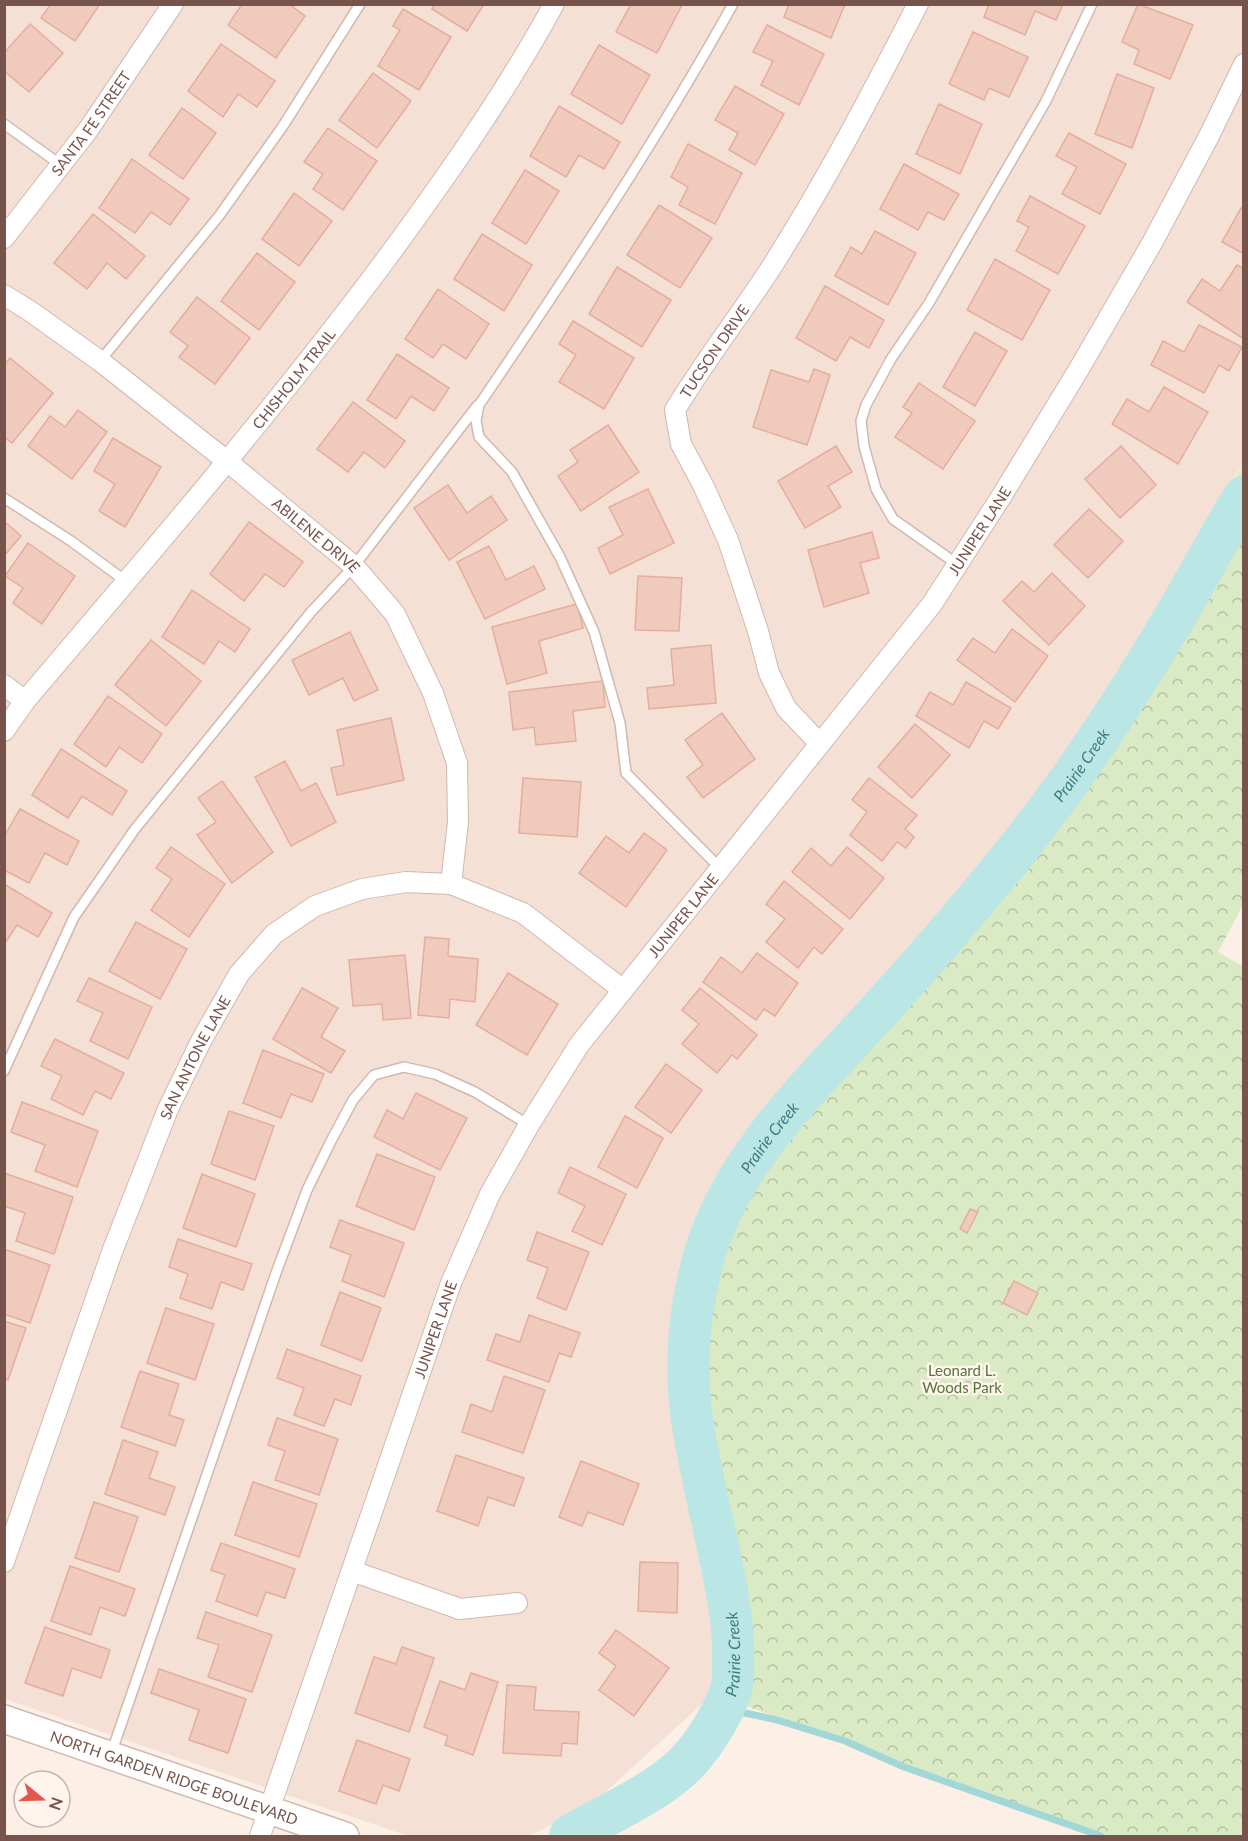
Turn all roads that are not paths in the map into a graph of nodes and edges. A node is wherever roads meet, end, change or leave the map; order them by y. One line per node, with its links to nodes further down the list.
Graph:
1 (173, 4): 9 (street, SANTA FE STREET)
2 (360, 4): 12 (lane)
3 (555, 4): 14 (street, CHISHOLM TRAIL)
4 (733, 4): 13 (lane)
5 (918, 4): 22 (street, TUCSON DRIVE)
6 (1092, 4): 16 (lane)
7 (1244, 64): 16 (street, JUNIPER LANE)
8 (4, 124): 9 (lane)
9 (61, 165): 10 (street, SANTA FE STREET)
10 (4, 238)
11 (4, 295): 12 (street, ABILENE DRIVE)
12 (100, 361): 14 (street, ABILENE DRIVE)
13 (478, 405): 17 (lane); 23 (lane)
14 (228, 462): 17 (street, ABILENE DRIVE); 18 (street, CHISHOLM TRAIL)
15 (4, 498): 18 (lane)
16 (957, 564): 22 (street, JUNIPER LANE)
17 (354, 566): 24 (street, ABILENE DRIVE); 26 (lane)
18 (127, 582): 20 (street, CHISHOLM TRAIL)
19 (4, 685): 20 (street)
20 (25, 701): 21 (street, CHISHOLM TRAIL)
21 (4, 731)
22 (820, 744): 23 (street, JUNIPER LANE)
23 (720, 868): 25 (street, JUNIPER LANE)
24 (451, 884): 25 (street, SAN ANTONE LANE); 28 (street, SAN ANTONE LANE)
25 (623, 990): 27 (street, JUNIPER LANE)
26 (4, 1071)
27 (529, 1125): 29 (street, JUNIPER LANE); 32 (lane)
28 (4, 1562)
29 (352, 1571): 30 (street); 33 (street, JUNIPER LANE)
30 (517, 1603)
31 (4, 1719): 32 (main road, NORTH GARDEN RIDGE BOULEVARD)
32 (110, 1755): 33 (main road, NORTH GARDEN RIDGE BOULEVARD)
33 (269, 1810): 34 (street, JUNIPER LANE); 35 (main road, NORTH GARDEN RIDGE BOULEVARD)
34 (260, 1836)
35 (345, 1836)

